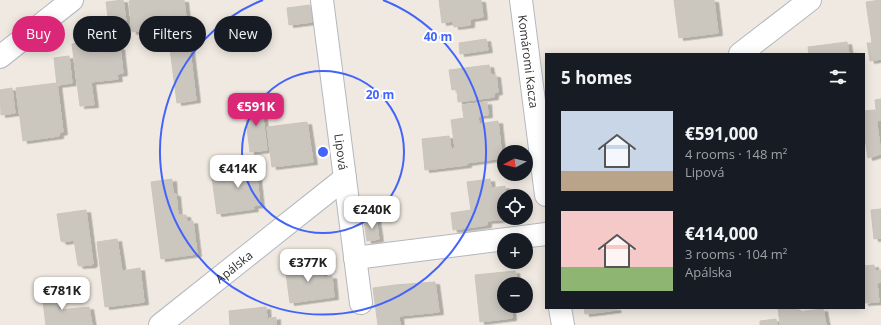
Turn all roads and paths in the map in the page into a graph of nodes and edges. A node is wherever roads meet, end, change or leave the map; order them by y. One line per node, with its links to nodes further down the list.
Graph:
1 (72, 0): 6 (street)
2 (322, 0): 7 (street, Lipová)
3 (521, 0): 8 (street, Komáromi Kacza)
4 (810, 0): 5 (street)
5 (741, 53)
6 (0, 57)
7 (345, 178): 10 (street, Lipová); 13 (street, Apálska)
8 (545, 187)
9 (545, 234): 10 (street)
10 (355, 258): 11 (street, Lipová)
11 (361, 303)
12 (560, 309): 14 (street)
13 (160, 325)
14 (563, 325)

